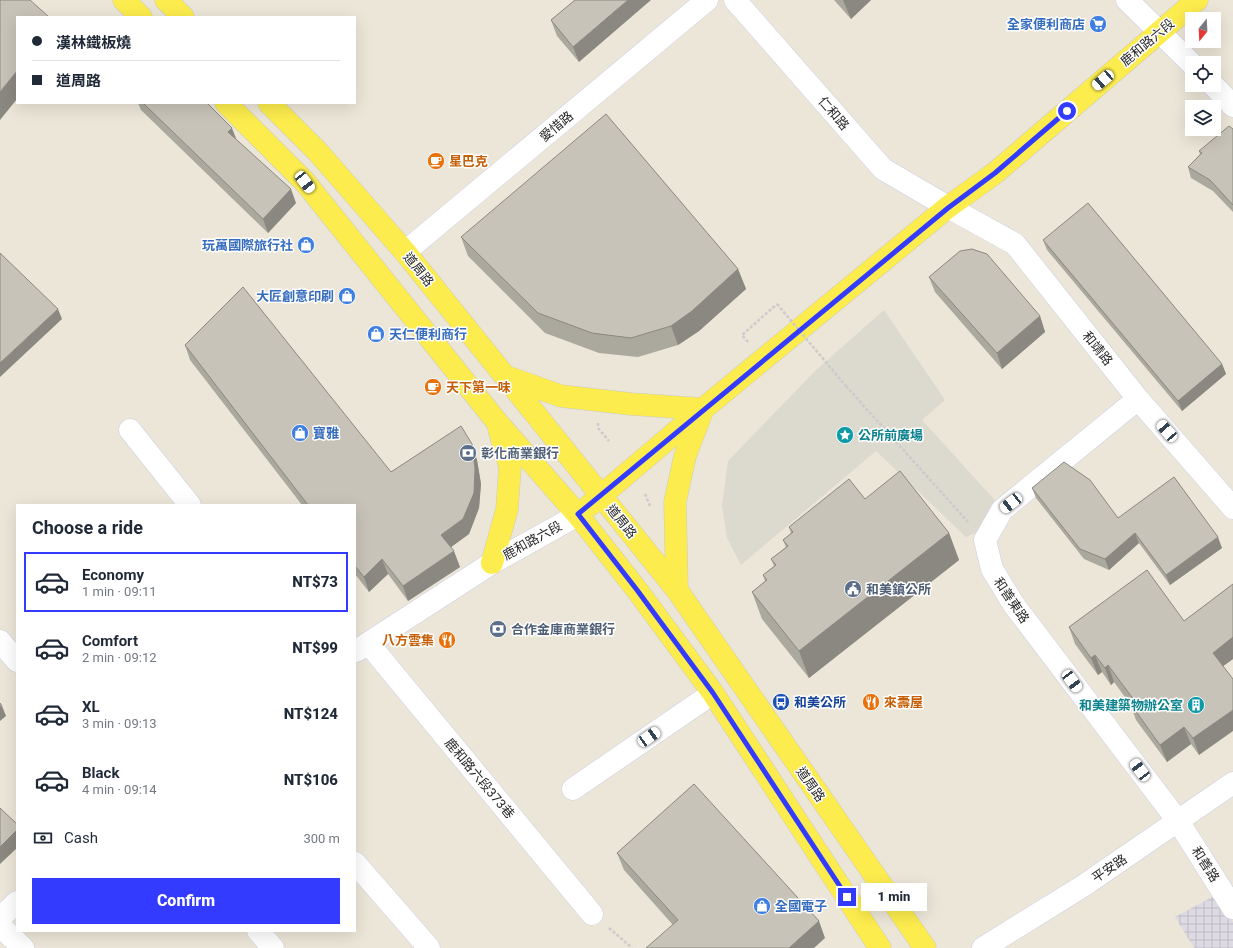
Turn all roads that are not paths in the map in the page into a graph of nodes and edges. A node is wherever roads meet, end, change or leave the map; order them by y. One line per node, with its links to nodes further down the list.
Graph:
1 (124, 0): 7 (main road)
2 (166, 0): 8 (main road)
3 (707, 0): 16 (street, 愛惜路)
4 (735, 0): 15 (street, 仁和路)
5 (1127, 0): 9 (street)
6 (1197, 0): 9 (main road, 鹿和路六段)
7 (140, 16)
8 (182, 16)
9 (1159, 31): 10 (street); 15 (main road, 鹿和路六段)
10 (1185, 57)
11 (1219, 92): 14 (street)
12 (227, 104): 20 (main road)
13 (270, 104): 16 (main road, 道周路)
14 (1233, 106)
15 (948, 208): 18 (street, 和靖路); 19 (main road, 鹿和路六段)
16 (405, 252): 17 (main road, 道周路)
17 (507, 377): 19 (main road); 22 (main road, 道周路)
18 (1138, 398): 24 (street, 和靖路); 34 (street, 和善東路)
19 (703, 409): 22 (main road, 鹿和路六段); 27 (main road)
20 (497, 422): 25 (main road); 26 (main road)
21 (130, 430): 23 (street)
22 (601, 496): 25 (main road, 鹿和路六段); 27 (main road, 道周路)
23 (189, 504)
24 (1233, 508)
25 (578, 514): 26 (street, 鹿和路六段); 31 (main road)
26 (492, 563): 29 (street, 鹿和路六段)
27 (677, 590): 46 (main road, 道周路)
28 (0, 641): 30 (street)
29 (361, 647): 38 (street, 鹿和路六段373巷)
30 (16, 660)
31 (713, 693): 33 (street); 45 (main road)
32 (1233, 783): 34 (street, 平安路)
33 (573, 789)
34 (1178, 821): 37 (street, 和善路); 47 (street, 平安路)
35 (356, 864): 44 (street)
36 (16, 903): 39 (street)
37 (1233, 908)
38 (592, 914)
39 (0, 918)
40 (0, 926): 42 (street)
41 (259, 932): 43 (street)
42 (23, 948)
43 (273, 948)
44 (429, 948)
45 (880, 948)
46 (925, 948)
47 (983, 948)

